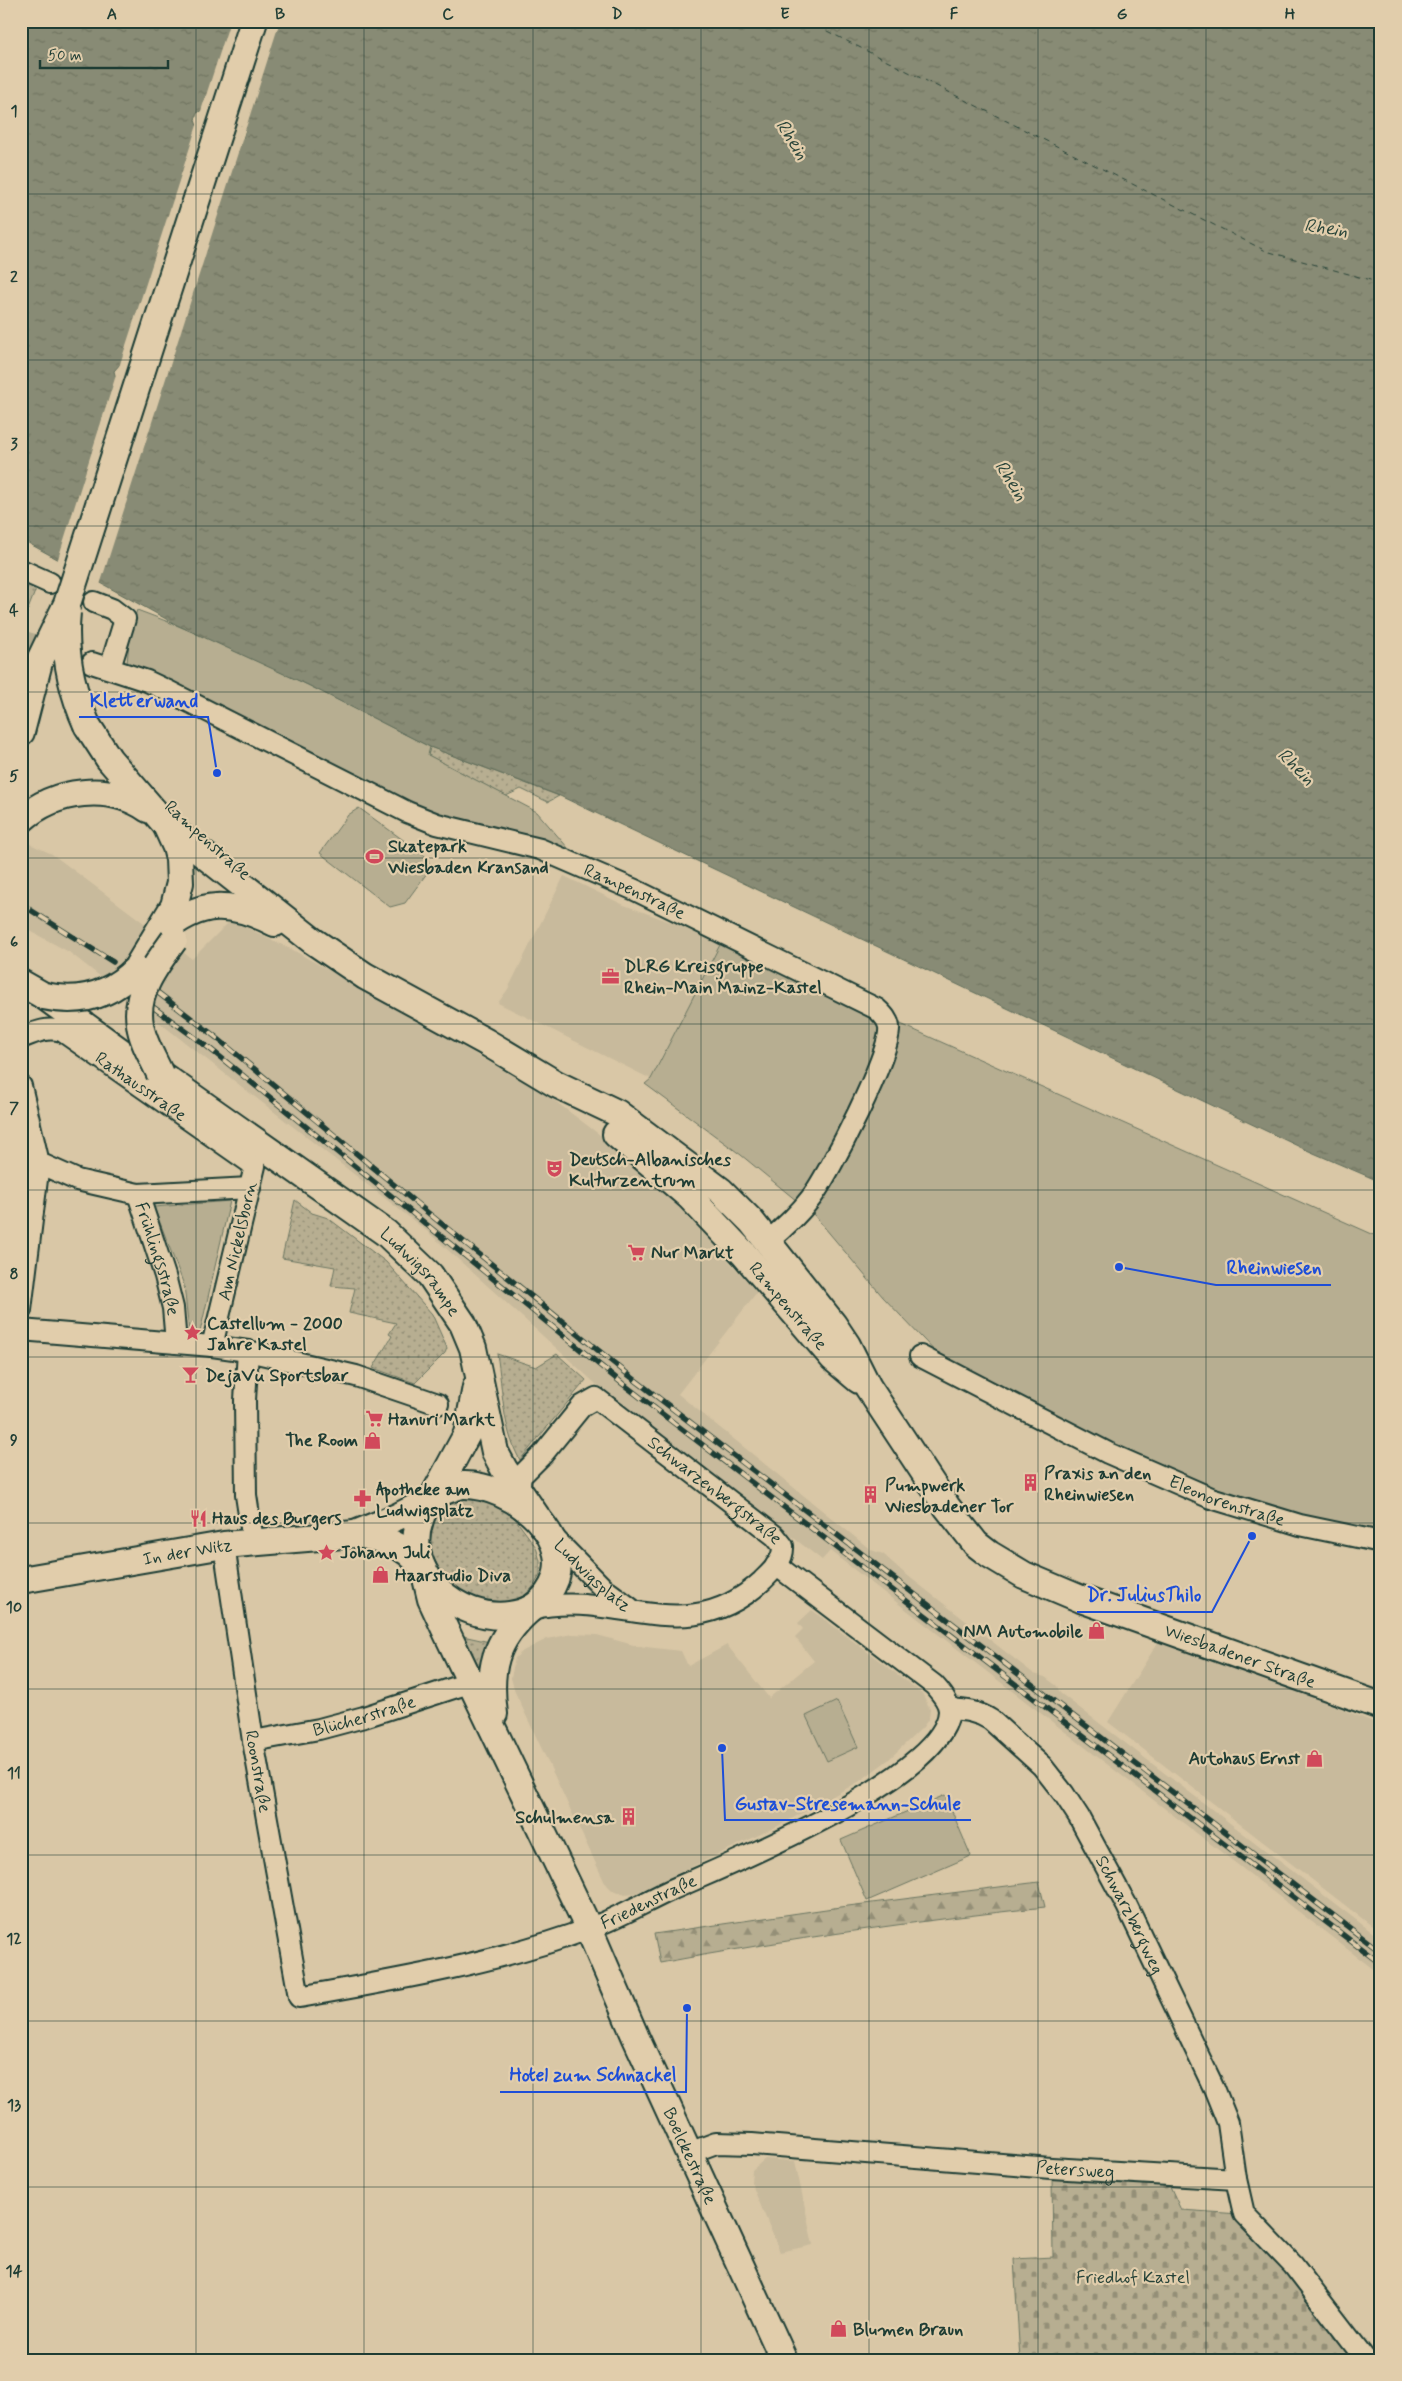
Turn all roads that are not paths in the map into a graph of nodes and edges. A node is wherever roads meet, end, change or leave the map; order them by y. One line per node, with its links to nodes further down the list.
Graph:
1 (254, 21): 5 (main road, bridge)
2 (21, 570): 3 (street)
3 (50, 583)
4 (94, 602): 23 (street, Rampenstraße)
5 (67, 604): 6 (main road, bridge); 7 (main road, bridge)
6 (22, 715)
7 (118, 769): 8 (main road); 11 (main road, Rampenstraße)
8 (160, 819): 9 (main road); 10 (main road); 11 (main road, Rampenstraße)
9 (21, 820)
10 (163, 934): 11 (main road); 12 (main road); 15 (main road, bridge)
11 (313, 941): 16 (main road, Rampenstraße)
12 (136, 969): 13 (main road, bridge); 15 (main road, bridge)
13 (28, 987): 15 (main road, bridge)
14 (22, 1039): 19 (street, Rathausstraße)
15 (160, 1074): 31 (main road, Ludwigsrampe)
16 (556, 1084): 22 (main road, Rampenstraße); 23 (main road, Rampenstraße)
17 (21, 1086): 18 (street)
18 (38, 1161): 21 (street, Frühlingsstraße); 25 (street)
19 (254, 1166): 20 (street, Am Nickelsborn)
20 (250, 1188): 21 (street); 28 (street, Am Nickelsborn)
21 (138, 1194): 27 (street, Frühlingsstraße)
22 (712, 1219): 23 (street); 24 (main road, Rampenstraße)
23 (768, 1241): 24 (street); 32 (main road, Rampenstraße)
24 (770, 1283): 32 (main road, Rampenstraße)
25 (21, 1310)
26 (21, 1330): 27 (street)
27 (176, 1343): 28 (street)
28 (212, 1346): 29 (street)
29 (248, 1351): 33 (street); 38 (street)
30 (920, 1356): 39 (street, Eleonorenstraße)
31 (478, 1379): 34 (main road, Ludwigsrampe); 35 (main road, Ludwigsrampe)
32 (868, 1388): 47 (main road, Wiesbadener Straße)
33 (438, 1404)
34 (519, 1491): 36 (main road, Ludwigsrampe); 41 (street, Schwarzenbergstraße)
35 (432, 1498): 36 (main road, Ludwigsplatz); 37 (main road, In der Witz); 42 (main road, Ludwigsplatz)
36 (545, 1529): 44 (main road, Ludwigsplatz); 45 (street, Ludwigsplatz)
37 (355, 1534): 38 (main road, In der Witz); 42 (main road, In der Witz)
38 (253, 1541): 40 (main road, In der Witz)
39 (1381, 1542)
40 (224, 1545): 43 (main road, In der Witz); 50 (street, Roonstraße)
41 (776, 1565): 45 (street, Ludwigsplatz); 48 (street, Schwarzenbergstraße)
42 (423, 1570): 44 (main road, Ludwigsplatz); 46 (main road, Boelckestraße)
43 (21, 1580)
44 (530, 1610): 45 (street, Ludwigsplatz); 49 (main road)
45 (642, 1612)
46 (472, 1682): 49 (main road, Boelckestraße); 50 (street, Blücherstraße)
47 (1380, 1701)
48 (949, 1709): 51 (street, Friedenstraße); 54 (street, Schwarzbergweg)
49 (496, 1735): 51 (main road, Boelckestraße)
50 (253, 1741): 52 (street, Roonstraße)
51 (589, 1929): 52 (street, Friedenstraße); 53 (main road, Boelckestraße)
52 (299, 1997)
53 (689, 2153): 54 (street, Petersweg); 55 (main road, Boelckestraße)
54 (1236, 2179): 56 (street)
55 (784, 2360)
56 (1366, 2360)

